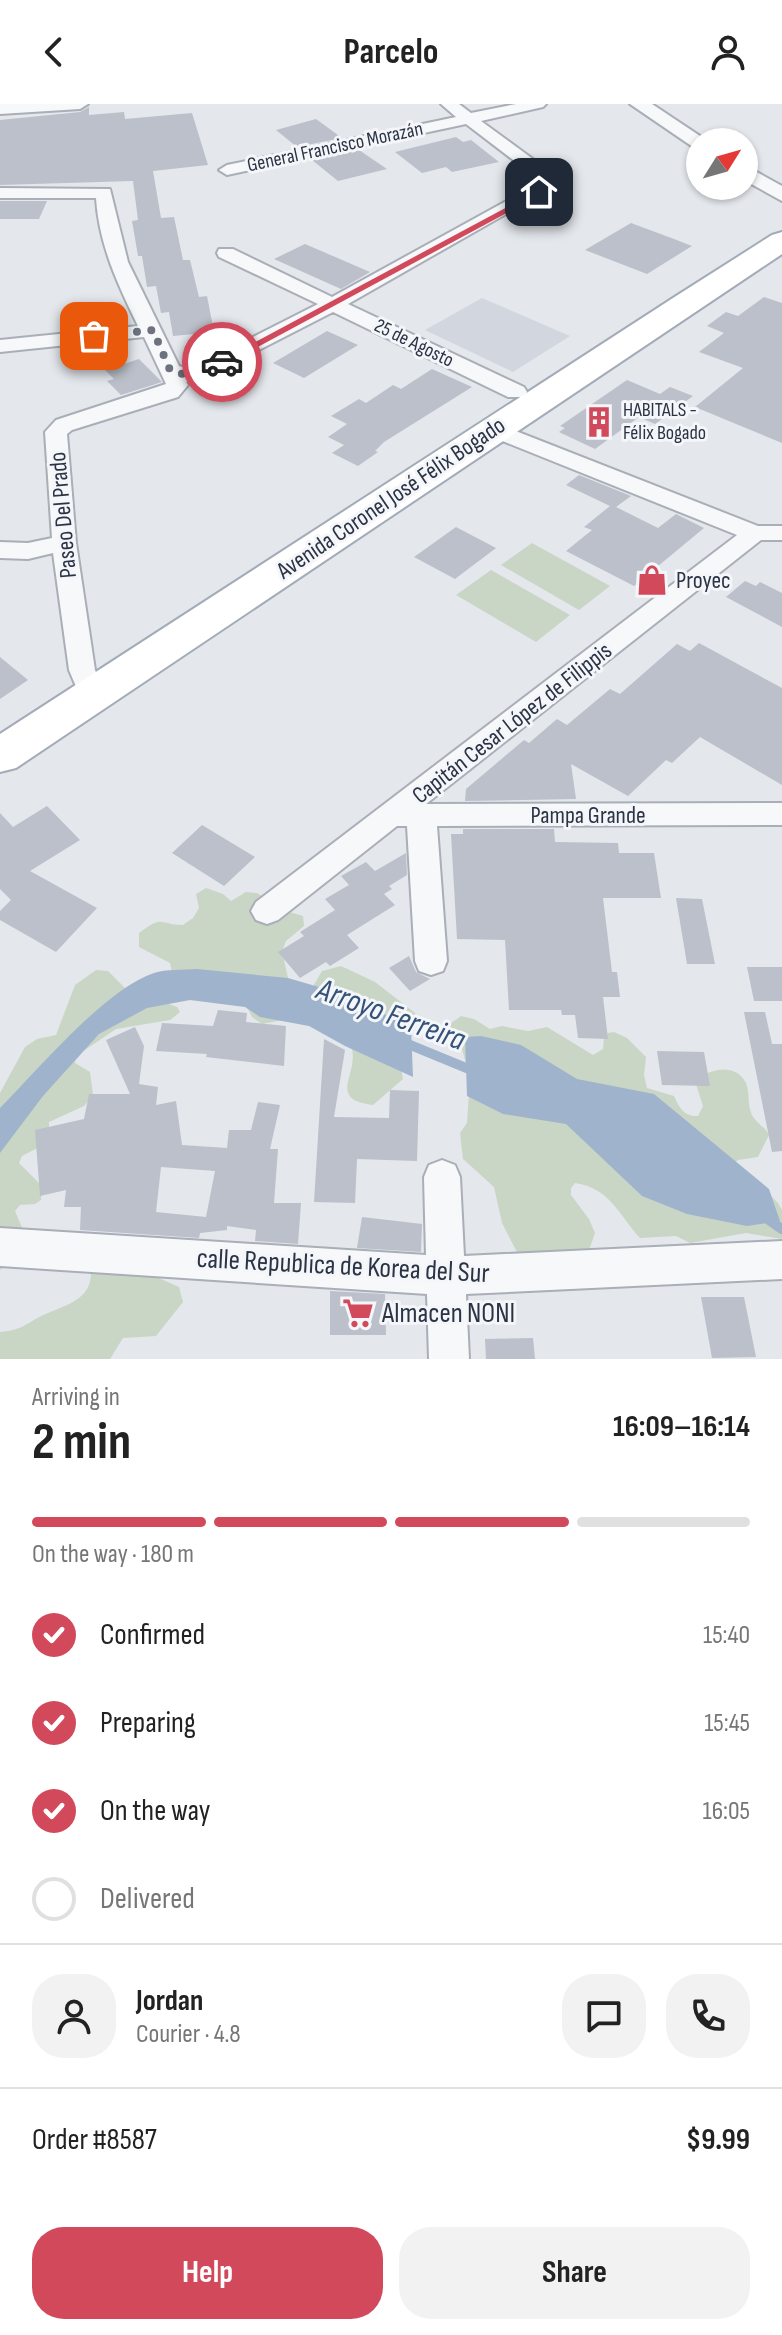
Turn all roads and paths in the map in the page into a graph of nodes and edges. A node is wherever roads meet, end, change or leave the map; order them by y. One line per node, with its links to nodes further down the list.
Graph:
1 (80, 104): 5 (street)
2 (449, 104): 6 (street)
3 (538, 104): 6 (street, General Francisco Morazán)
4 (639, 104): 7 (street)
5 (1, 107)
6 (468, 118): 8 (street, General Francisco Morazán); 15 (street)
7 (686, 134)
8 (227, 170)
9 (758, 180): 11 (street)
10 (0, 193): 16 (street)
11 (782, 195)
12 (782, 222): 19 (main road, Avenida Coronel José Félix Bogado)
13 (782, 241): 20 (main road, Avenida Coronel José Félix Bogado)
14 (226, 253): 15 (street, 25 de Agosto)
15 (333, 304): 18 (street); 19 (street, 25 de Agosto)
16 (153, 330): 17 (street); 18 (street)
17 (0, 346)
18 (170, 370): 22 (street, Paseo Del Prado)
19 (516, 392): 24 (main road, Avenida Coronel José Félix Bogado)
20 (493, 429): 21 (street); 24 (main road, Avenida Coronel José Félix Bogado)
21 (769, 533): 28 (street, Capitán Cesar López de Filippis)
22 (64, 543): 23 (street); 24 (street, Paseo Del Prado)
23 (0, 550)
24 (88, 683): 25 (main road, Avenida Coronel José Félix Bogado); 26 (main road, Avenida Coronel José Félix Bogado)
25 (0, 722)
26 (0, 756)
27 (782, 814): 28 (street, Pampa Grande)
28 (408, 815): 29 (street, Capitán Cesar López de Filippis); 30 (street)
29 (267, 911)
30 (431, 961)
31 (442, 1177): 34 (street)
32 (0, 1247): 34 (street, calle Republica de Korea del Sur)
33 (780, 1260): 34 (street, calle Republica de Korea del Sur)
34 (445, 1276): 35 (street)
35 (449, 1359)

